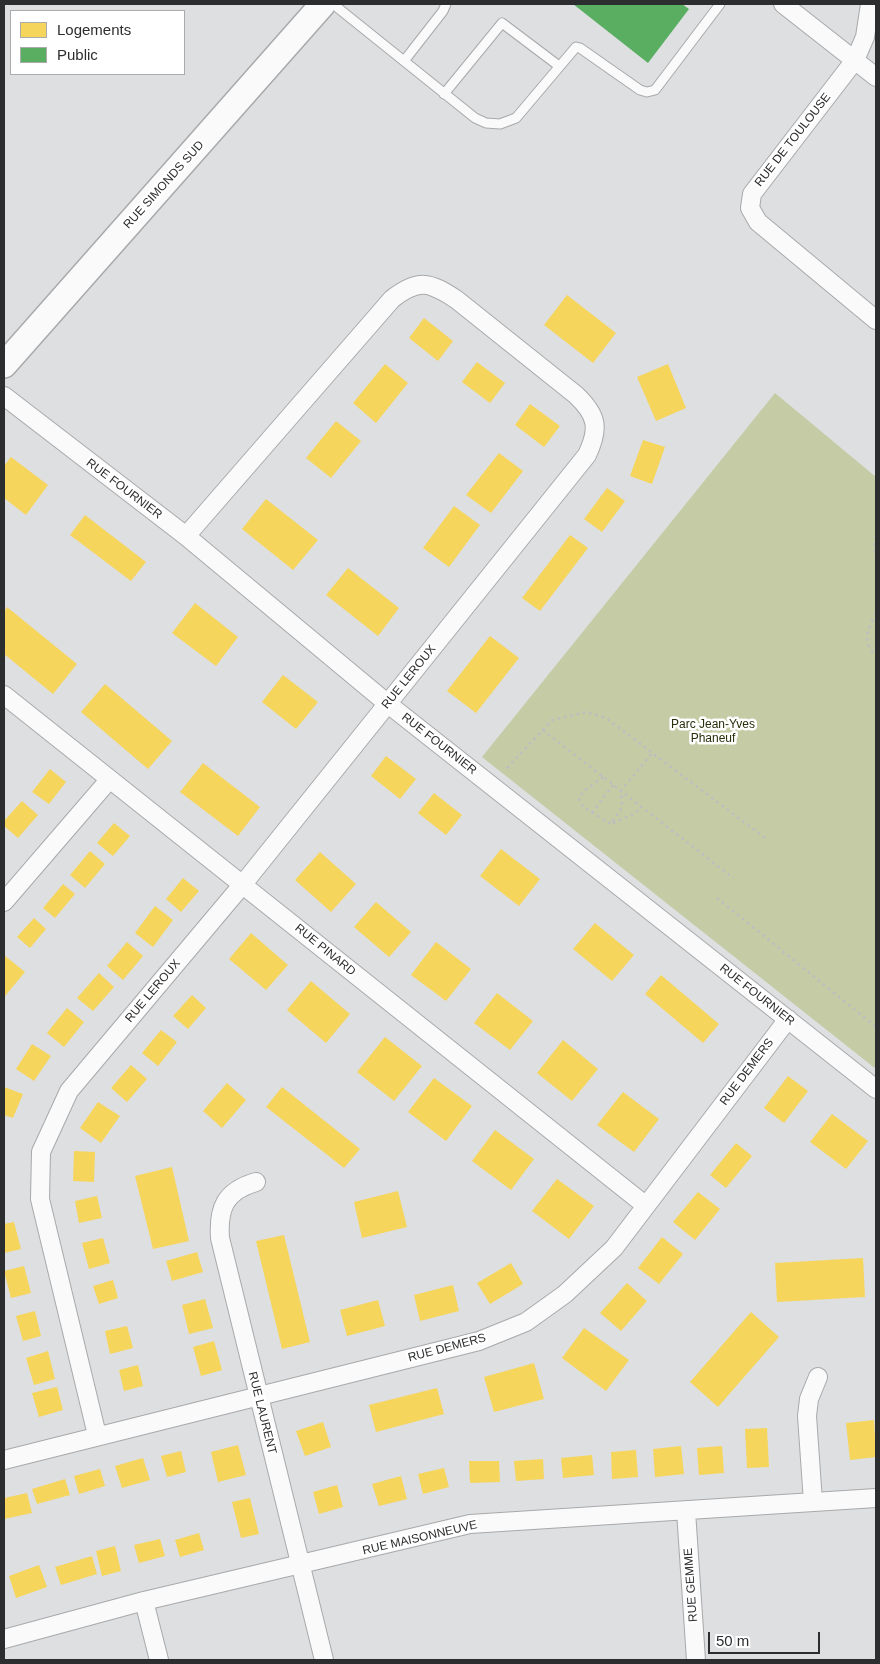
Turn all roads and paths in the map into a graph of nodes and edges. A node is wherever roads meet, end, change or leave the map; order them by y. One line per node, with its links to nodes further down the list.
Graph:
1 (323, 4): 13 (street, RUE SIMONDS SUD)
2 (333, 4): 8 (lane)
3 (446, 4): 8 (lane)
4 (720, 4): 9 (lane)
5 (783, 4): 7 (street)
6 (870, 4): 7 (street, RUE DE TOULOUSE)
7 (855, 60): 10 (street); 12 (street, RUE DE TOULOUSE)
8 (404, 62): 11 (lane)
9 (559, 66): 11 (lane); 11 (lane)
10 (876, 77)
11 (444, 94)
12 (876, 320)
13 (4, 365)
14 (4, 396): 15 (street, RUE FOURNIER)
15 (186, 536): 21 (street, RUE FOURNIER); 21 (street, RUE LEROUX)
16 (876, 537): 17 (path)
17 (876, 556)
18 (876, 614): 19 (path)
19 (876, 655)
20 (4, 695): 26 (street, RUE PINARD)
21 (388, 704): 34 (street, RUE LEROUX); 37 (street, RUE FOURNIER)
22 (542, 730): 23 (path); 24 (path); 25 (path)
23 (652, 753): 28 (path); 32 (path)
24 (508, 768)
25 (603, 777): 27 (path); 30 (path)
26 (108, 780): 34 (street, RUE PINARD); 36 (street)
27 (613, 785): 28 (path); 30 (path)
28 (622, 791): 29 (path); 31 (path)
29 (640, 806): 31 (path); 33 (path)
30 (592, 813): 31 (path)
31 (611, 824)
32 (765, 838)
33 (733, 878)
34 (243, 884): 41 (street, RUE PINARD); 44 (street, RUE LEROUX)
35 (717, 898): 38 (path)
36 (4, 902)
37 (788, 1019): 39 (street, RUE FOURNIER); 41 (street, RUE DEMERS)
38 (876, 1027)
39 (876, 1089)
40 (256, 1182): 43 (street, RUE LAURENT)
41 (645, 1206): 43 (street, RUE DEMERS)
42 (818, 1377): 47 (street)
43 (258, 1396): 44 (street, RUE DEMERS); 49 (street, RUE LAURENT)
44 (97, 1435): 45 (street, RUE DEMERS)
45 (4, 1460)
46 (876, 1498): 47 (street, RUE MAISONNEUVE)
47 (813, 1502): 48 (street, RUE MAISONNEUVE)
48 (686, 1511): 49 (street, RUE MAISONNEUVE); 54 (street, RUE GEMME)
49 (300, 1565): 50 (street, RUE MAISONNEUVE); 53 (street, RUE LAURENT)
50 (144, 1601): 51 (street, RUE MAISONNEUVE); 52 (street)
51 (4, 1639)
52 (159, 1660)
53 (324, 1660)
54 (696, 1660)

